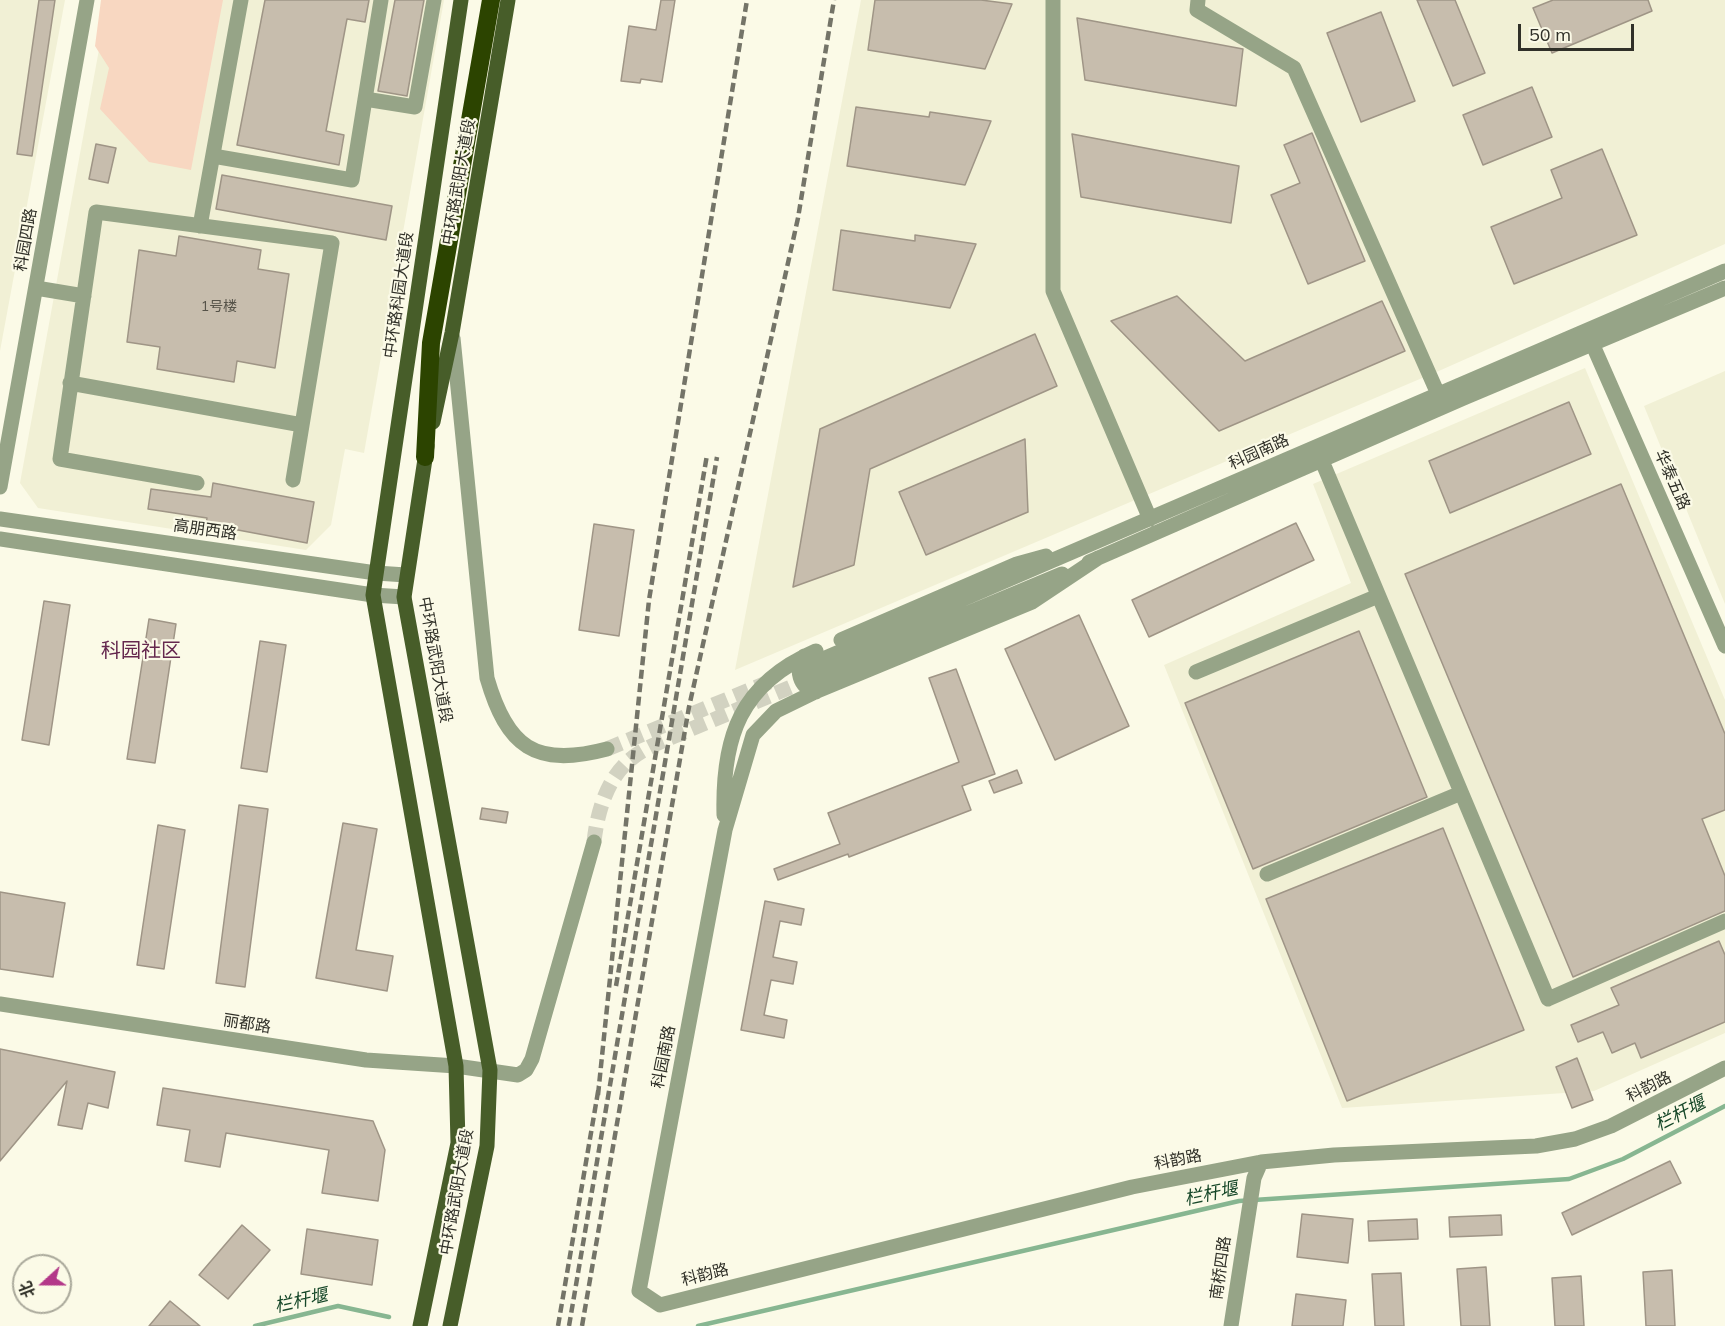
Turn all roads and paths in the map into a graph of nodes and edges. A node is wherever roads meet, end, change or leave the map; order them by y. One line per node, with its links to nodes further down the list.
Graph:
1 (87, 0): 14 (street, 科园四路)
2 (241, 0): 11 (street)
3 (381, 0): 10 (street)
4 (434, 0): 10 (street)
5 (461, 0): 31 (main road, 中环路科园大道段)
6 (491, 0): 22 (highway)
7 (508, 0): 17 (main road, 中环路武阳大道段)
8 (1053, 0): 28 (street)
9 (1198, 0): 20 (street)
10 (365, 99): 11 (street)
11 (213, 156): 12 (street)
12 (200, 226): 16 (street); 21 (street)
13 (1725, 271): 18 (street, 科园南路)
14 (36, 288): 16 (street); 26 (street, 科园四路)
15 (1725, 288): 18 (street, 科园南路)
16 (84, 296): 19 (street)
17 (452, 333): 22 (main road, 中环路武阳大道段); 39 (street)
18 (1589, 336): 20 (street, 科园南路); 23 (street, 科园南路); 36 (street, 华泰五路)
19 (70, 383): 21 (street); 25 (street)
20 (1438, 394): 28 (street, 科园南路)
21 (302, 425): 24 (street)
22 (425, 457): 32 (main road, 中环路武阳大道段)
23 (1322, 460): 30 (street, 科园南路); 34 (street)
24 (293, 480)
25 (197, 483)
26 (0, 487)
27 (0, 519): 31 (street, 高朋西路)
28 (1150, 519): 30 (street, 科园南路)
29 (0, 539): 33 (street)
30 (1095, 552): 38 (street, 科园南路); 38 (street)
31 (376, 573): 32 (street, 高朋西路); 33 (main road, 中环路科园大道段)
32 (405, 575): 35 (main road, 中环路武阳大道段)
33 (373, 595): 35 (street); 46 (main road, 中环路武阳大道段)
34 (1378, 596): 37 (street); 40 (street)
35 (404, 597): 48 (main road, 中环路武阳大道段)
36 (1725, 646)
37 (1196, 672)
38 (810, 673): 41 (street); 41 (street)
39 (607, 749)
40 (1461, 793): 43 (street); 44 (street)
41 (725, 830): 50 (street, 科园南路)
42 (594, 842): 48 (street, 丽都路)
43 (1267, 874)
44 (1725, 921)
45 (0, 1004): 46 (street, 丽都路)
46 (456, 1066): 48 (street, 丽都路); 51 (main road, 中环路武阳大道段)
47 (1725, 1068): 49 (street, 科韵路)
48 (490, 1070): 52 (main road, 中环路武阳大道段)
49 (1261, 1162): 50 (street, 科韵路); 53 (street, 南桥四路)
50 (639, 1291)
51 (420, 1326)
52 (450, 1326)
53 (1231, 1326)

